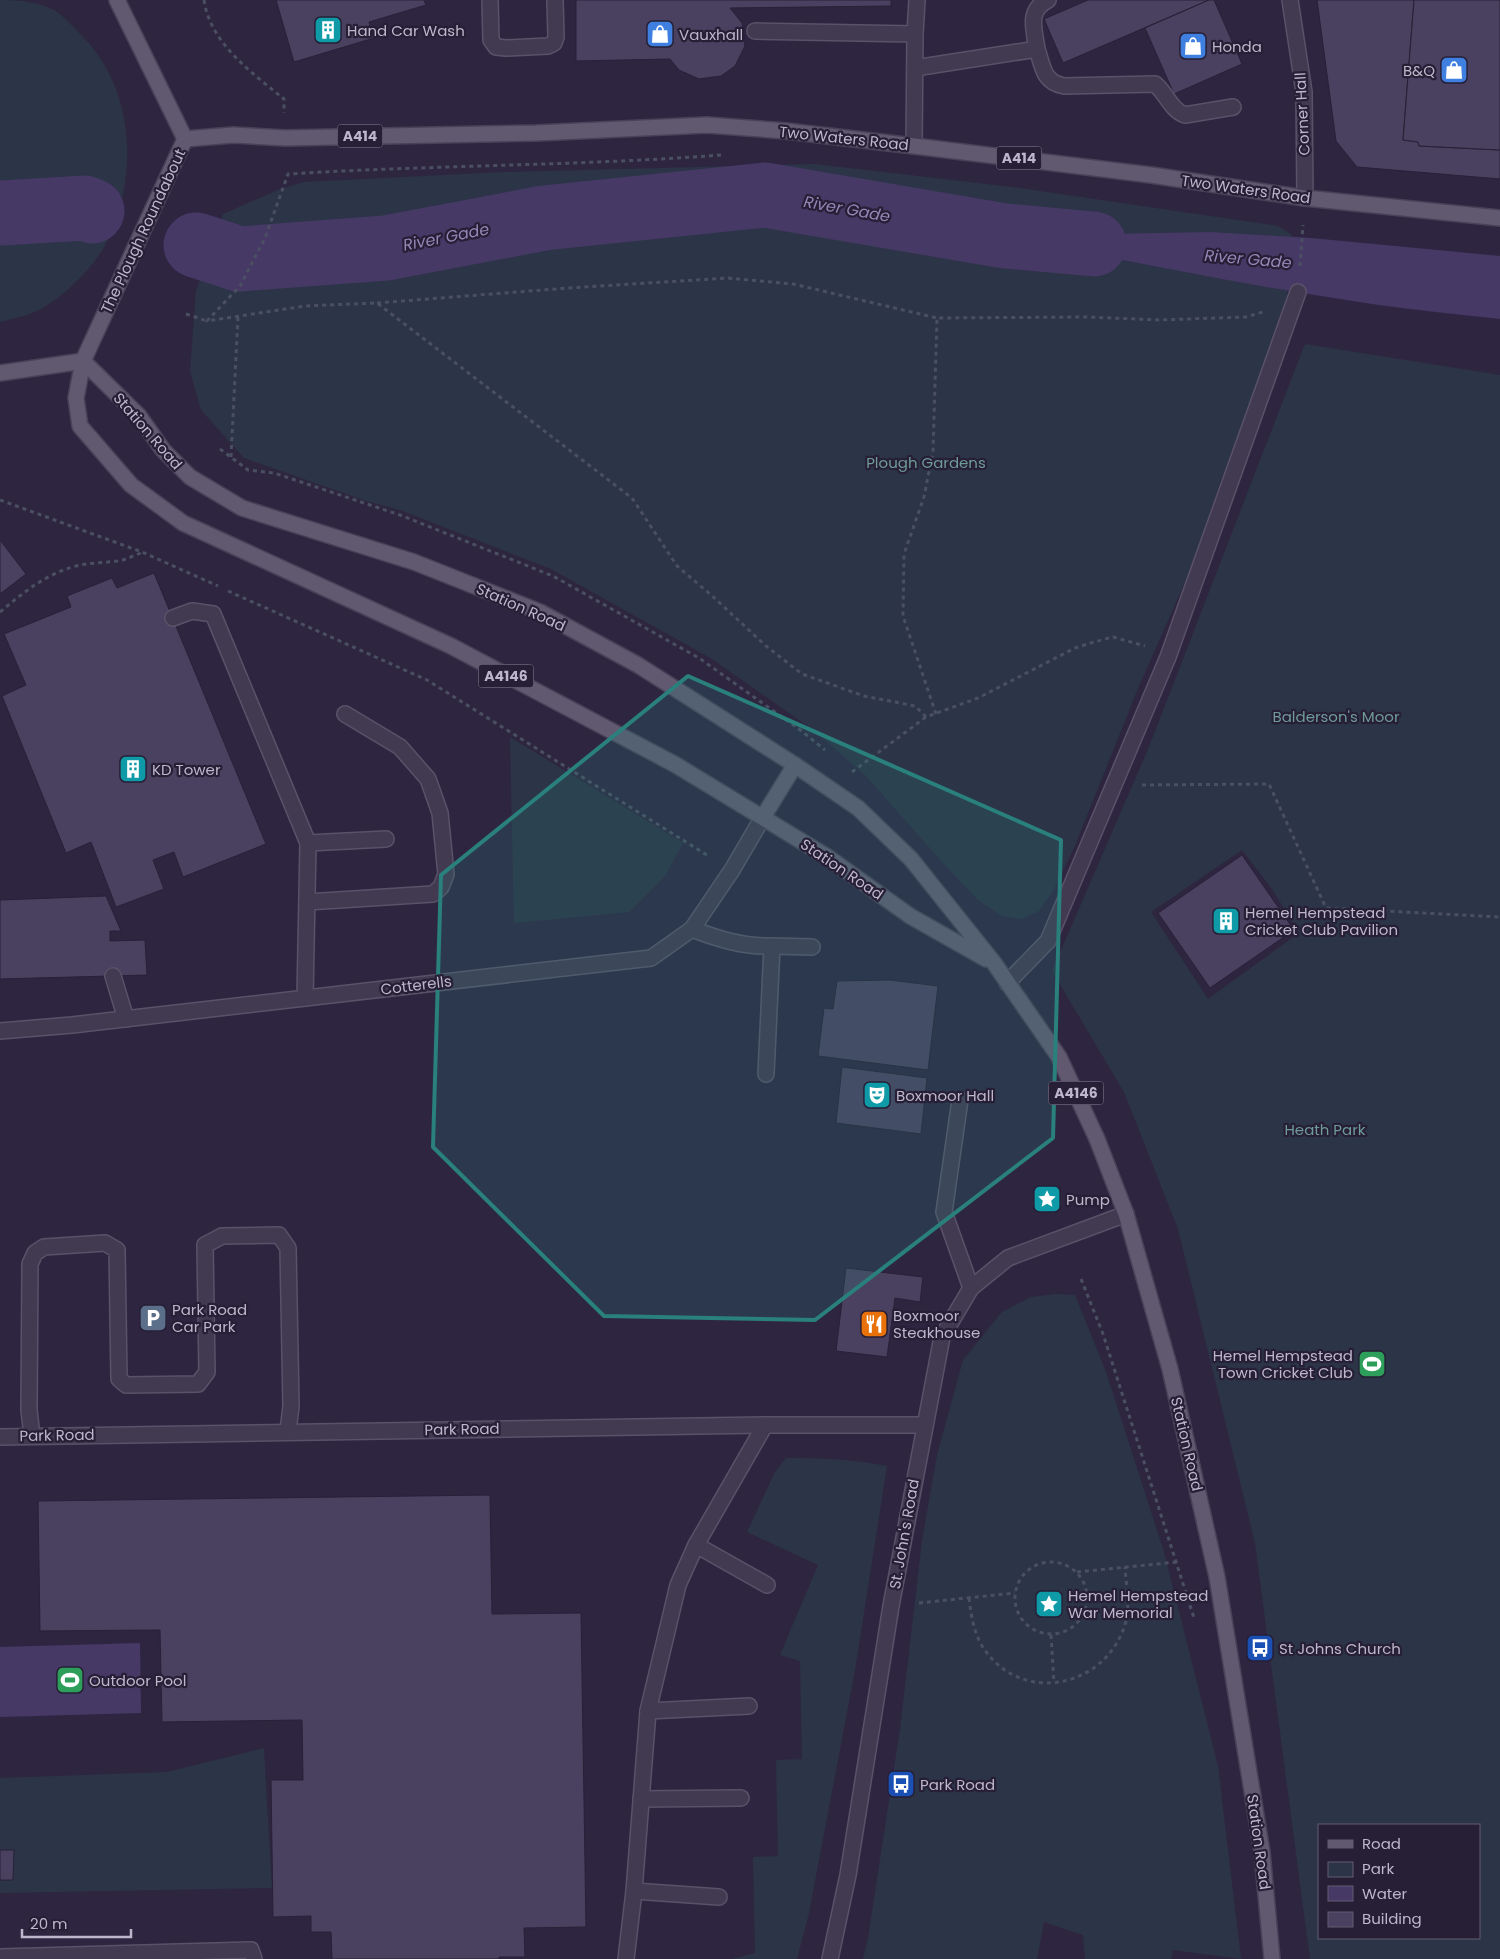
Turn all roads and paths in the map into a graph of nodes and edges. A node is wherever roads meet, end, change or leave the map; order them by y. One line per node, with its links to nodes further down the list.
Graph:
1 (117, 0): 14 (main road, The Plough Roundabout)
2 (204, 0): 13 (path)
3 (490, 0): 4 (street)
4 (555, 0)
5 (917, 0): 9 (street)
6 (1048, 0): 10 (street)
7 (1290, 0): 17 (street, Corner Hall)
8 (755, 31): 9 (street)
9 (915, 34): 11 (street)
10 (1037, 48): 11 (street); 12 (street)
11 (914, 68): 15 (street)
12 (1233, 107)
13 (284, 114)
14 (185, 140): 15 (main road, Two Waters Road / A414); 25 (main road, The Plough Roundabout)
15 (914, 146): 17 (main road, Two Waters Road / A414)
16 (722, 155): 24 (path)
17 (1305, 198): 18 (main road, Two Waters Road / A414); 19 (path)
18 (1500, 218)
19 (1297, 298): 23 (path); 32 (street)
20 (376, 303): 22 (path); 23 (path); 35 (path)
21 (186, 314): 24 (path)
22 (238, 317): 24 (path); 27 (path)
23 (937, 318): 34 (path)
24 (207, 321)
25 (83, 361): 26 (main road); 36 (main road, Station Road); 39 (main road, Station Road / A4146)
26 (0, 373)
27 (231, 457)
28 (0, 500): 29 (path)
29 (142, 552): 30 (path); 42 (path)
30 (0, 612)
31 (173, 618): 41 (street)
32 (1168, 657): 34 (path); 38 (street)
33 (345, 714): 43 (street)
34 (936, 714): 35 (path)
35 (926, 717): 37 (path)
36 (794, 765): 39 (main road); 48 (main road, Station Road)
37 (851, 772)
38 (1114, 786): 44 (path); 50 (street)
39 (763, 817): 42 (street, Cotterells); 48 (main road, Station Road / A4146)
40 (386, 839): 41 (street)
41 (308, 843): 43 (street)
42 (732, 870): 45 (street, Cotterells)
43 (307, 902): 51 (street)
44 (1500, 917)
45 (692, 930): 46 (street); 51 (street, Cotterells)
46 (772, 946): 47 (street); 54 (street)
47 (812, 947)
48 (994, 963): 50 (main road, Station Road / A4146)
49 (113, 976): 52 (street)
50 (1007, 983): 56 (main road, Station Road / A4146)
51 (305, 998): 52 (street, Cotterells)
52 (126, 1019): 53 (street, Cotterells)
53 (0, 1031)
54 (766, 1074)
55 (960, 1100): 58 (street)
56 (1126, 1214): 58 (street, St. John's Road); 83 (main road, Station Road / A4146)
57 (1081, 1279): 65 (path)
58 (971, 1288): 60 (street, St. John's Road)
59 (765, 1425): 60 (street, Park Road); 61 (street, Park Road); 64 (street)
60 (924, 1425): 70 (street, St. John's Road)
61 (288, 1431): 62 (street, Park Road); 62 (street)
62 (32, 1436): 63 (street, Park Road)
63 (0, 1437)
64 (696, 1545): 67 (street); 74 (street)
65 (1125, 1567): 66 (path); 72 (path)
66 (1077, 1572): 68 (path); 71 (path)
67 (766, 1585)
68 (1015, 1594): 69 (path); 71 (path)
69 (969, 1598): 70 (path); 72 (path)
70 (891, 1606): 82 (street, St. John's Road)
71 (1051, 1635): 72 (path)
72 (1054, 1683)
73 (749, 1706): 74 (street)
74 (648, 1711): 76 (street)
75 (741, 1798): 76 (street)
76 (641, 1799): 77 (street)
77 (634, 1891): 78 (street); 81 (street)
78 (719, 1897)
79 (0, 1957): 80 (street)
80 (254, 1959)
81 (626, 1959)
82 (830, 1959)
83 (1272, 1959)

